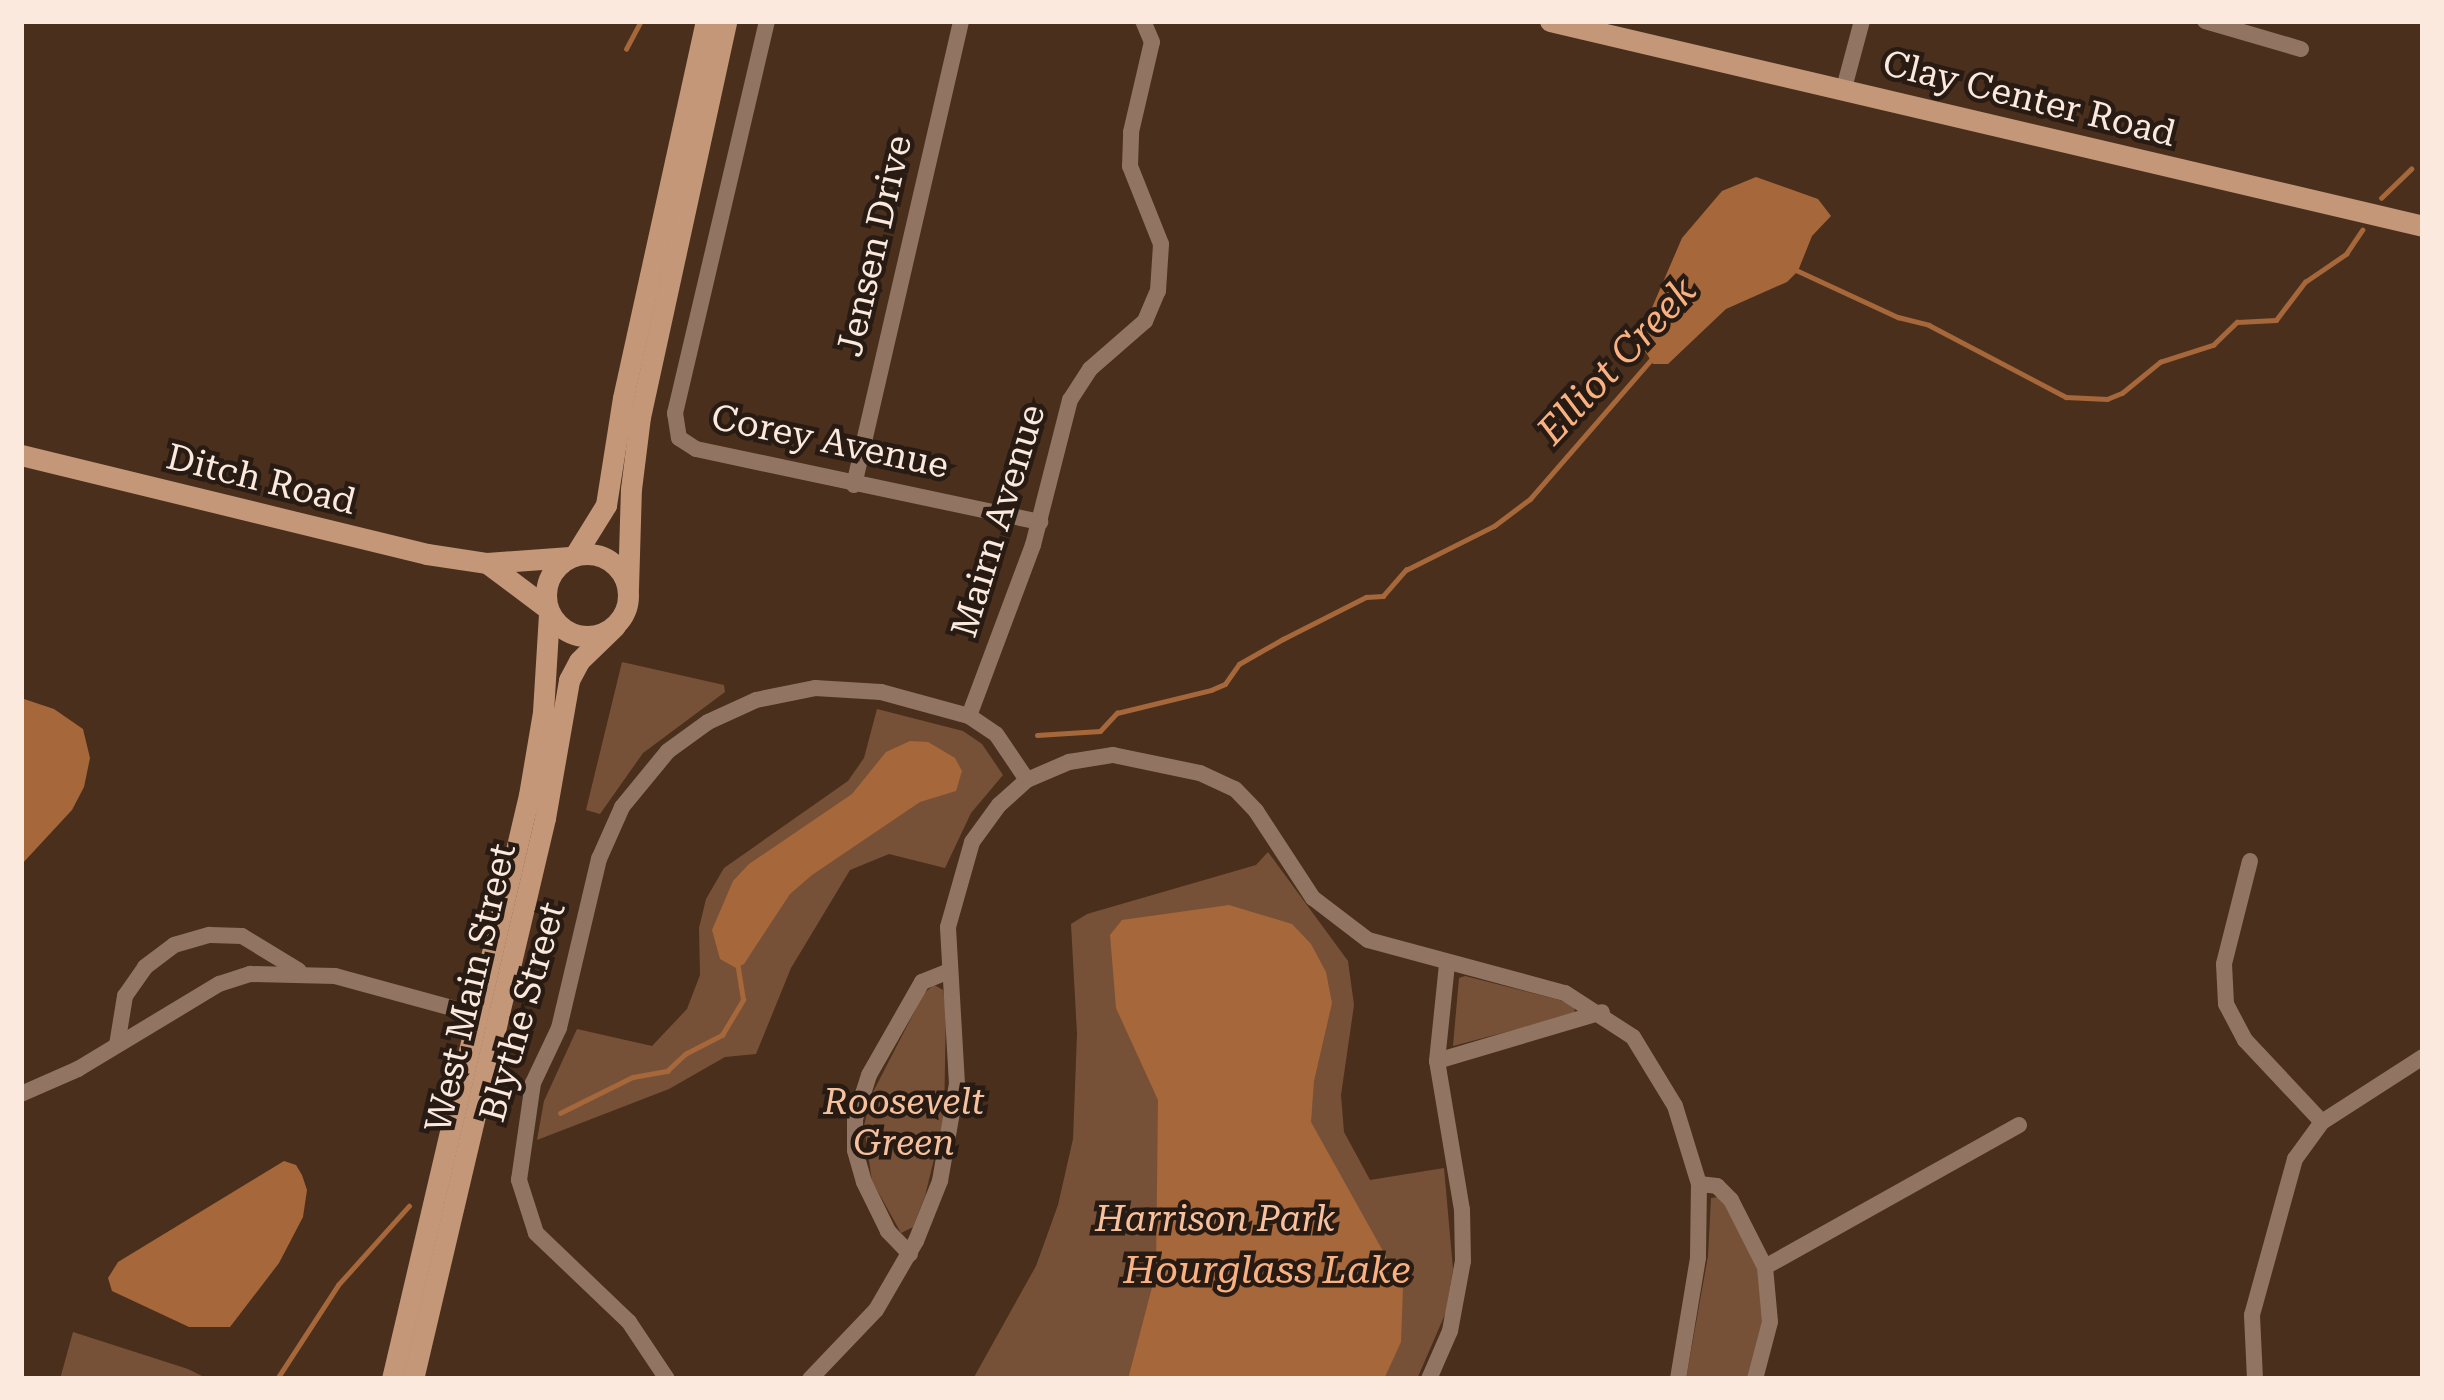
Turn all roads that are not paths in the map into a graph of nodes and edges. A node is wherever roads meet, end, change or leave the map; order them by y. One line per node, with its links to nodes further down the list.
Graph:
1 (706, 21): 17 (street)
2 (726, 21): 11 (street)
3 (767, 21): 12 (street)
4 (961, 21): 15 (street, Jensen Drive)
5 (1550, 21): 10 (street, Clay Center Road)
6 (1862, 21): 10 (street)
7 (2205, 21): 9 (street)
8 (1145, 24): 16 (street, Mairn Avenue)
9 (2301, 49)
10 (1844, 88): 13 (street, Clay Center Road)
11 (690, 198): 12 (street); 19 (street)
12 (724, 205): 15 (street, Corey Avenue)
13 (2423, 226)
14 (21, 455): 18 (street, Ditch Road)
15 (854, 485): 16 (street, Corey Avenue)
16 (1040, 522): 22 (street, Mairn Avenue)
17 (573, 556): 18 (street, Ditch Road); 19 (street); 20 (street)
18 (487, 563): 20 (street, Ditch Road)
19 (628, 588): 21 (street)
20 (549, 611): 21 (street); 29 (street, West Main Street)
21 (615, 626): 29 (street, West Main Street)
22 (969, 716): 23 (street); 41 (street, Blythe Street)
23 (1027, 781): 25 (street); 27 (street)
24 (2250, 861): 34 (street)
25 (1447, 964): 28 (street); 32 (street)
26 (300, 971): 29 (street); 30 (street); 30 (street)
27 (949, 971): 37 (street); 37 (street)
28 (1602, 1012): 32 (street); 36 (street)
29 (487, 1018): 39 (street, West Main Street); 40 (street, West Main Street)
30 (117, 1045): 33 (street)
31 (2423, 1057): 34 (street)
32 (1437, 1061): 43 (street)
33 (21, 1094)
34 (2322, 1123): 46 (street)
35 (2019, 1125): 38 (street)
36 (1699, 1184): 38 (street); 44 (street)
37 (910, 1254): 42 (street)
38 (1765, 1267): 45 (street)
39 (392, 1379)
40 (413, 1379)
41 (667, 1379)
42 (811, 1379)
43 (1429, 1379)
44 (1678, 1379)
45 (1755, 1379)
46 (2255, 1379)

